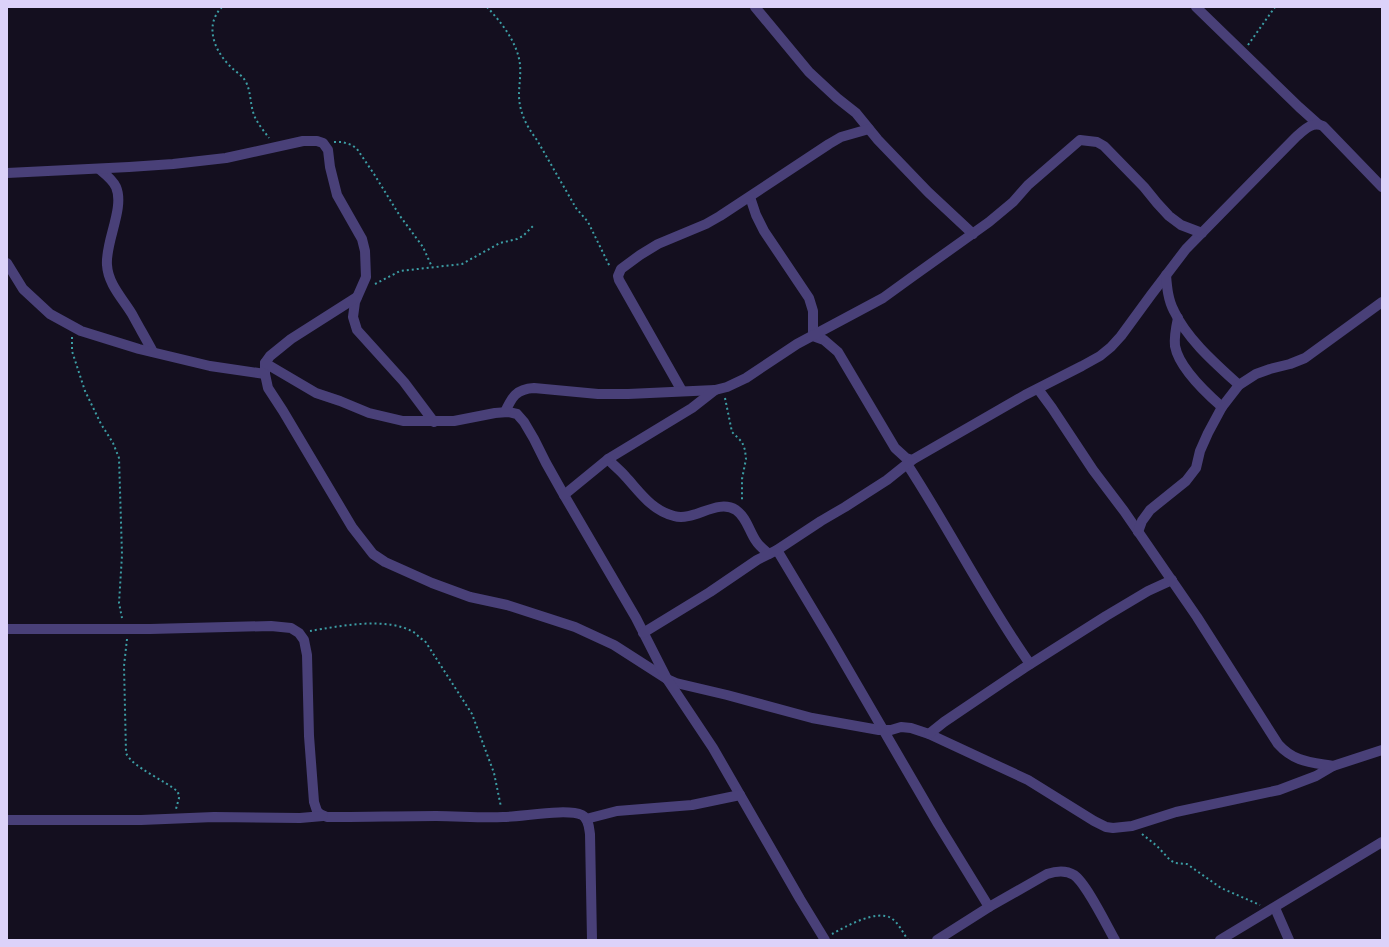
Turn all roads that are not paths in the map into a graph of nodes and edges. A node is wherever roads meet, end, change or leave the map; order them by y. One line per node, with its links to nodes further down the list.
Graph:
1 (755, 7): 4 (street)
2 (1196, 7): 3 (street)
3 (1318, 124): 7 (street); 9 (street)
4 (869, 129): 8 (street); 10 (street)
5 (99, 169): 6 (street); 13 (street); 17 (street)
6 (7, 173)
7 (1382, 186)
8 (750, 197): 16 (street); 23 (street)
9 (1202, 233): 10 (street); 12 (street)
10 (973, 234): 16 (street)
11 (7, 263): 17 (street)
12 (1166, 275): 15 (street); 22 (street)
13 (359, 293): 18 (street); 26 (street)
14 (1382, 302): 20 (street)
15 (1178, 318): 20 (street); 24 (street)
16 (813, 336): 21 (street); 28 (street)
17 (153, 352): 19 (street)
18 (265, 363): 19 (street); 26 (street)
19 (265, 374): 36 (street)
20 (1239, 385): 24 (street)
21 (719, 389): 23 (street); 27 (street)
22 (1038, 389): 28 (street); 30 (street)
23 (682, 391): 25 (street)
24 (1222, 407): 30 (street)
25 (506, 412): 26 (street); 29 (street)
26 (434, 422)
27 (608, 459): 29 (street); 31 (street)
28 (910, 462): 31 (street); 35 (street)
29 (564, 495): 34 (street)
30 (1138, 532): 32 (street)
31 (773, 552): 34 (street); 37 (street)
32 (1172, 580): 35 (street); 40 (street)
33 (7, 629): 42 (street)
34 (643, 633): 36 (street)
35 (1030, 664): 38 (street)
36 (667, 679): 37 (street); 41 (street)
37 (884, 731): 38 (street); 46 (street)
38 (929, 734): 40 (street)
39 (1382, 750): 40 (street)
40 (1333, 766)
41 (740, 796): 43 (street); 48 (street)
42 (323, 816): 43 (street); 44 (street)
43 (586, 819): 49 (street)
44 (7, 820)
45 (1382, 842): 47 (street)
46 (989, 907): 50 (street); 51 (street)
47 (1272, 910): 52 (street); 53 (street)
48 (824, 939)
49 (592, 940)
50 (937, 940)
51 (1116, 940)
52 (1220, 940)
53 (1289, 940)

